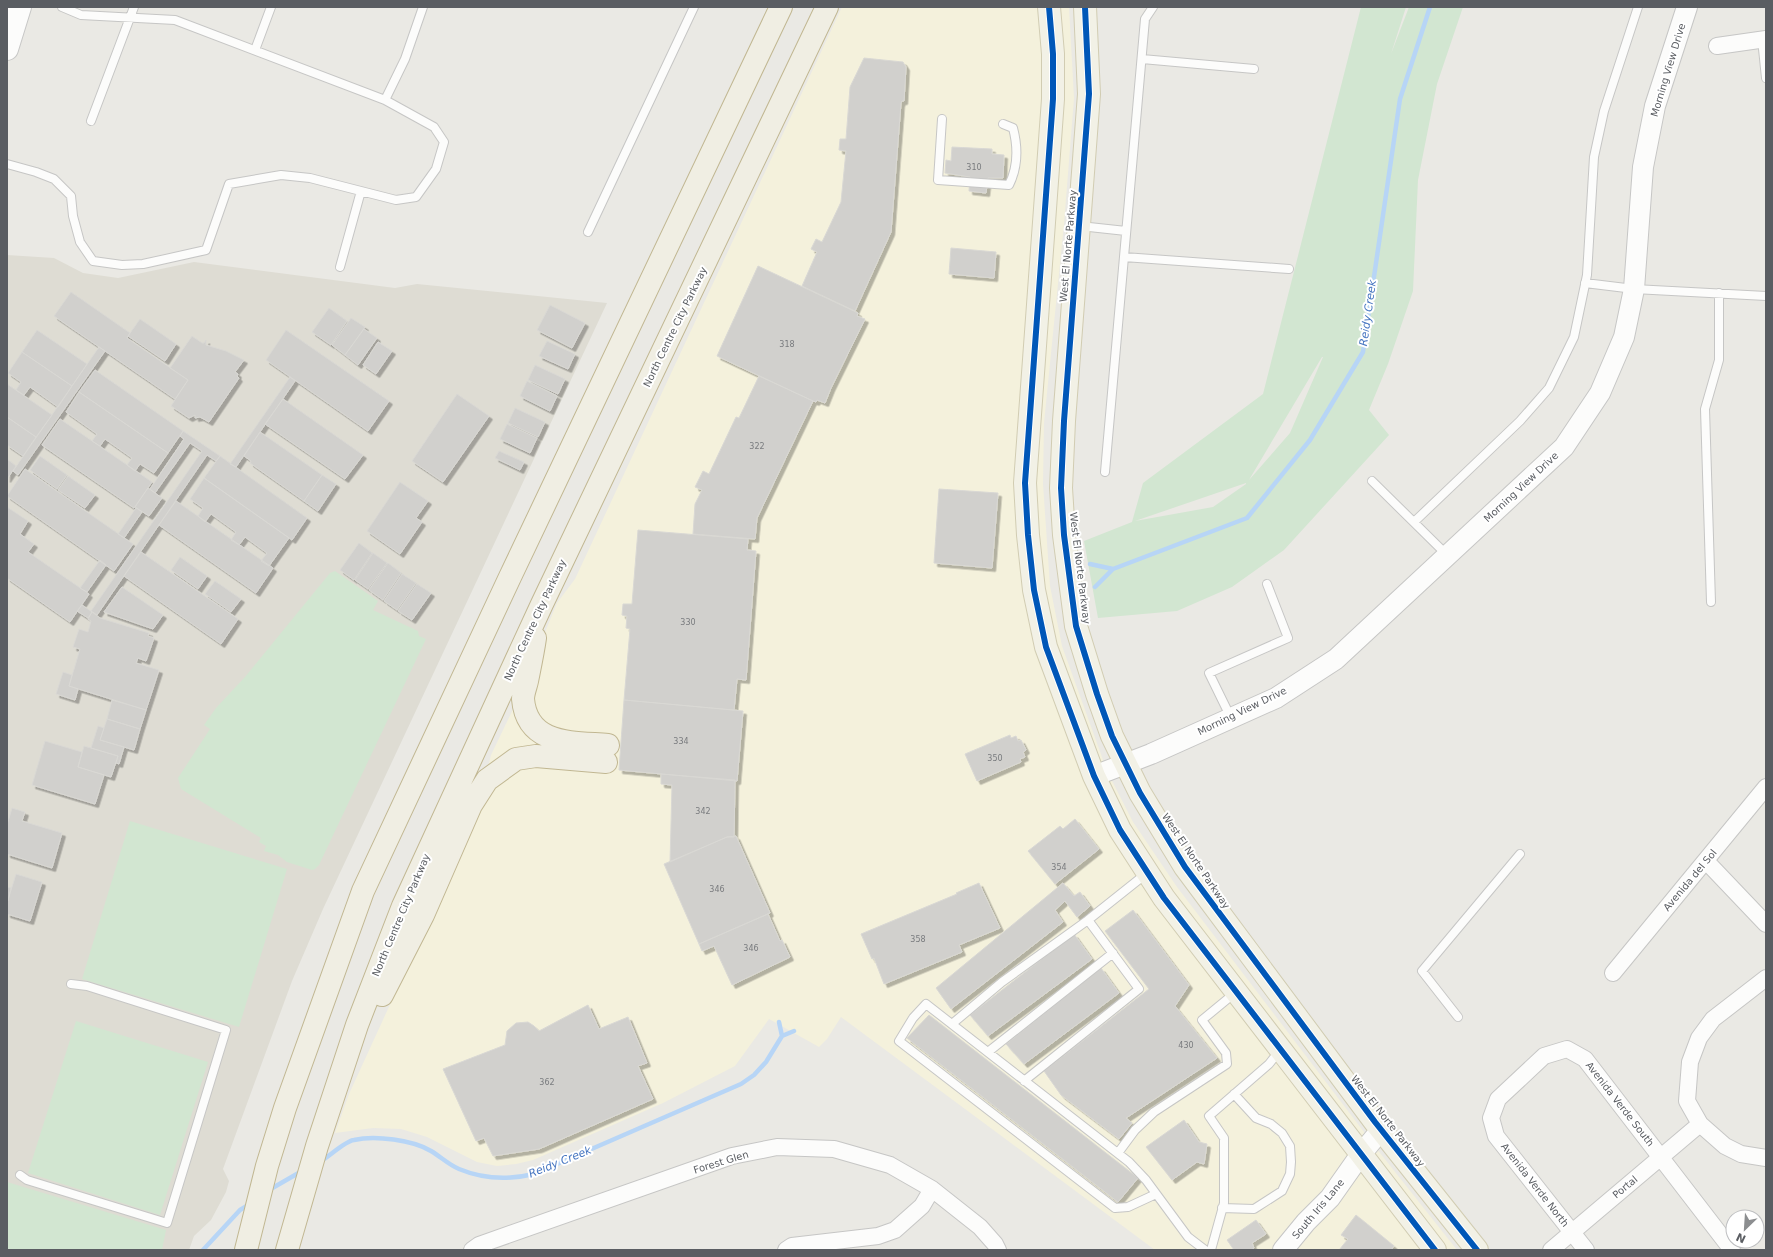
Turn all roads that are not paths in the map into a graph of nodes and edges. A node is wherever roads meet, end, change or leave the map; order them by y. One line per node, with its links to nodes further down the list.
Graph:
1 (20, 7): 17 (main road)
2 (62, 7): 14 (lane)
3 (134, 7): 14 (lane)
4 (271, 7): 18 (lane)
5 (422, 7): 22 (lane)
6 (694, 7): 30 (lane)
7 (781, 7): 78 (highway)
8 (826, 7): 44 (highway, North Centre City Parkway)
9 (1048, 7): 47 (main road)
10 (1085, 7): 28 (main road, West El Norte Parkway)
11 (1153, 7): 19 (lane)
12 (1638, 7): 34 (lane)
13 (1687, 7): 35 (street, Morning View Drive)
14 (129, 16): 18 (lane); 24 (lane)
15 (1764, 39): 16 (street); 21 (lane)
16 (1717, 46)
17 (7, 49)
18 (255, 50): 22 (lane)
19 (1142, 59): 20 (lane); 29 (lane)
20 (1254, 69)
21 (1766, 78)
22 (385, 100): 27 (lane)
23 (942, 119): 25 (lane)
24 (91, 121)
25 (1003, 124)
26 (7, 164): 27 (lane)
27 (361, 191): 32 (lane)
28 (1080, 226): 29 (lane); 46 (main road, West El Norte Parkway)
29 (1126, 231): 31 (lane)
30 (588, 232)
31 (1124, 257): 33 (lane); 38 (lane)
32 (340, 267)
33 (1289, 269)
34 (1585, 283): 35 (lane); 40 (lane)
35 (1634, 289): 36 (lane); 41 (street, Morning View Drive)
36 (1719, 293): 37 (lane); 43 (lane)
37 (1766, 296)
38 (1105, 472)
39 (1372, 480): 40 (lane)
40 (1414, 522): 41 (lane)
41 (1447, 555): 45 (street, Morning View Drive)
42 (1267, 584): 45 (lane)
43 (1711, 602)
44 (542, 604): 61 (highway, North Centre City Parkway); 61 (highway)
45 (1231, 718): 46 (street, Morning View Drive)
46 (1126, 764): 47 (street, Morning View Drive); 68 (main road, West El Norte Parkway)
47 (1094, 776): 51 (main road)
48 (1766, 787): 50 (street, Avenida del Sol)
49 (1520, 854): 59 (lane)
50 (1706, 861): 53 (street); 55 (street, Avenida del Sol)
51 (1147, 873): 52 (lane); 58 (main road)
52 (1088, 920): 54 (lane); 60 (lane)
53 (1766, 924)
54 (1113, 954): 63 (lane); 64 (lane)
55 (1613, 973)
56 (1766, 978): 67 (street)
57 (71, 984): 73 (lane)
58 (1236, 992): 62 (main road); 69 (lane)
59 (1458, 1017)
60 (952, 1024): 63 (lane); 75 (lane)
61 (357, 1025): 79 (highway, North Centre City Parkway)
62 (1281, 1049): 65 (lane); 70 (main road)
63 (988, 1052): 64 (lane)
64 (1024, 1080): 69 (lane)
65 (1234, 1094): 76 (lane); 76 (lane)
66 (1491, 1118): 71 (street, Avenida Verde South); 77 (street, Avenida Verde North)
67 (1700, 1124): 71 (street, Portal); 72 (street)
68 (1381, 1130): 70 (street, South Iris Lane); 87 (main road, West El Norte Parkway)
69 (1118, 1153): 75 (lane)
70 (1361, 1154): 85 (street, South Iris Lane); 86 (main road)
71 (1661, 1157): 77 (street, Portal); 90 (street, Avenida Verde South)
72 (1766, 1158)
73 (20, 1175)
74 (932, 1189): 80 (street, Forest Glen); 81 (street); 82 (street, Forest Glen)
75 (1156, 1194): 83 (lane)
76 (1222, 1208): 84 (lane)
77 (1572, 1232): 88 (street, Portal); 89 (street, Avenida Verde North)
78 (246, 1250)
79 (287, 1250)
80 (472, 1250)
81 (786, 1250)
82 (998, 1250)
83 (1206, 1250)
84 (1211, 1250)
85 (1283, 1250)
86 (1435, 1250)
87 (1477, 1250)
88 (1551, 1250)
89 (1586, 1250)
90 (1732, 1250)

